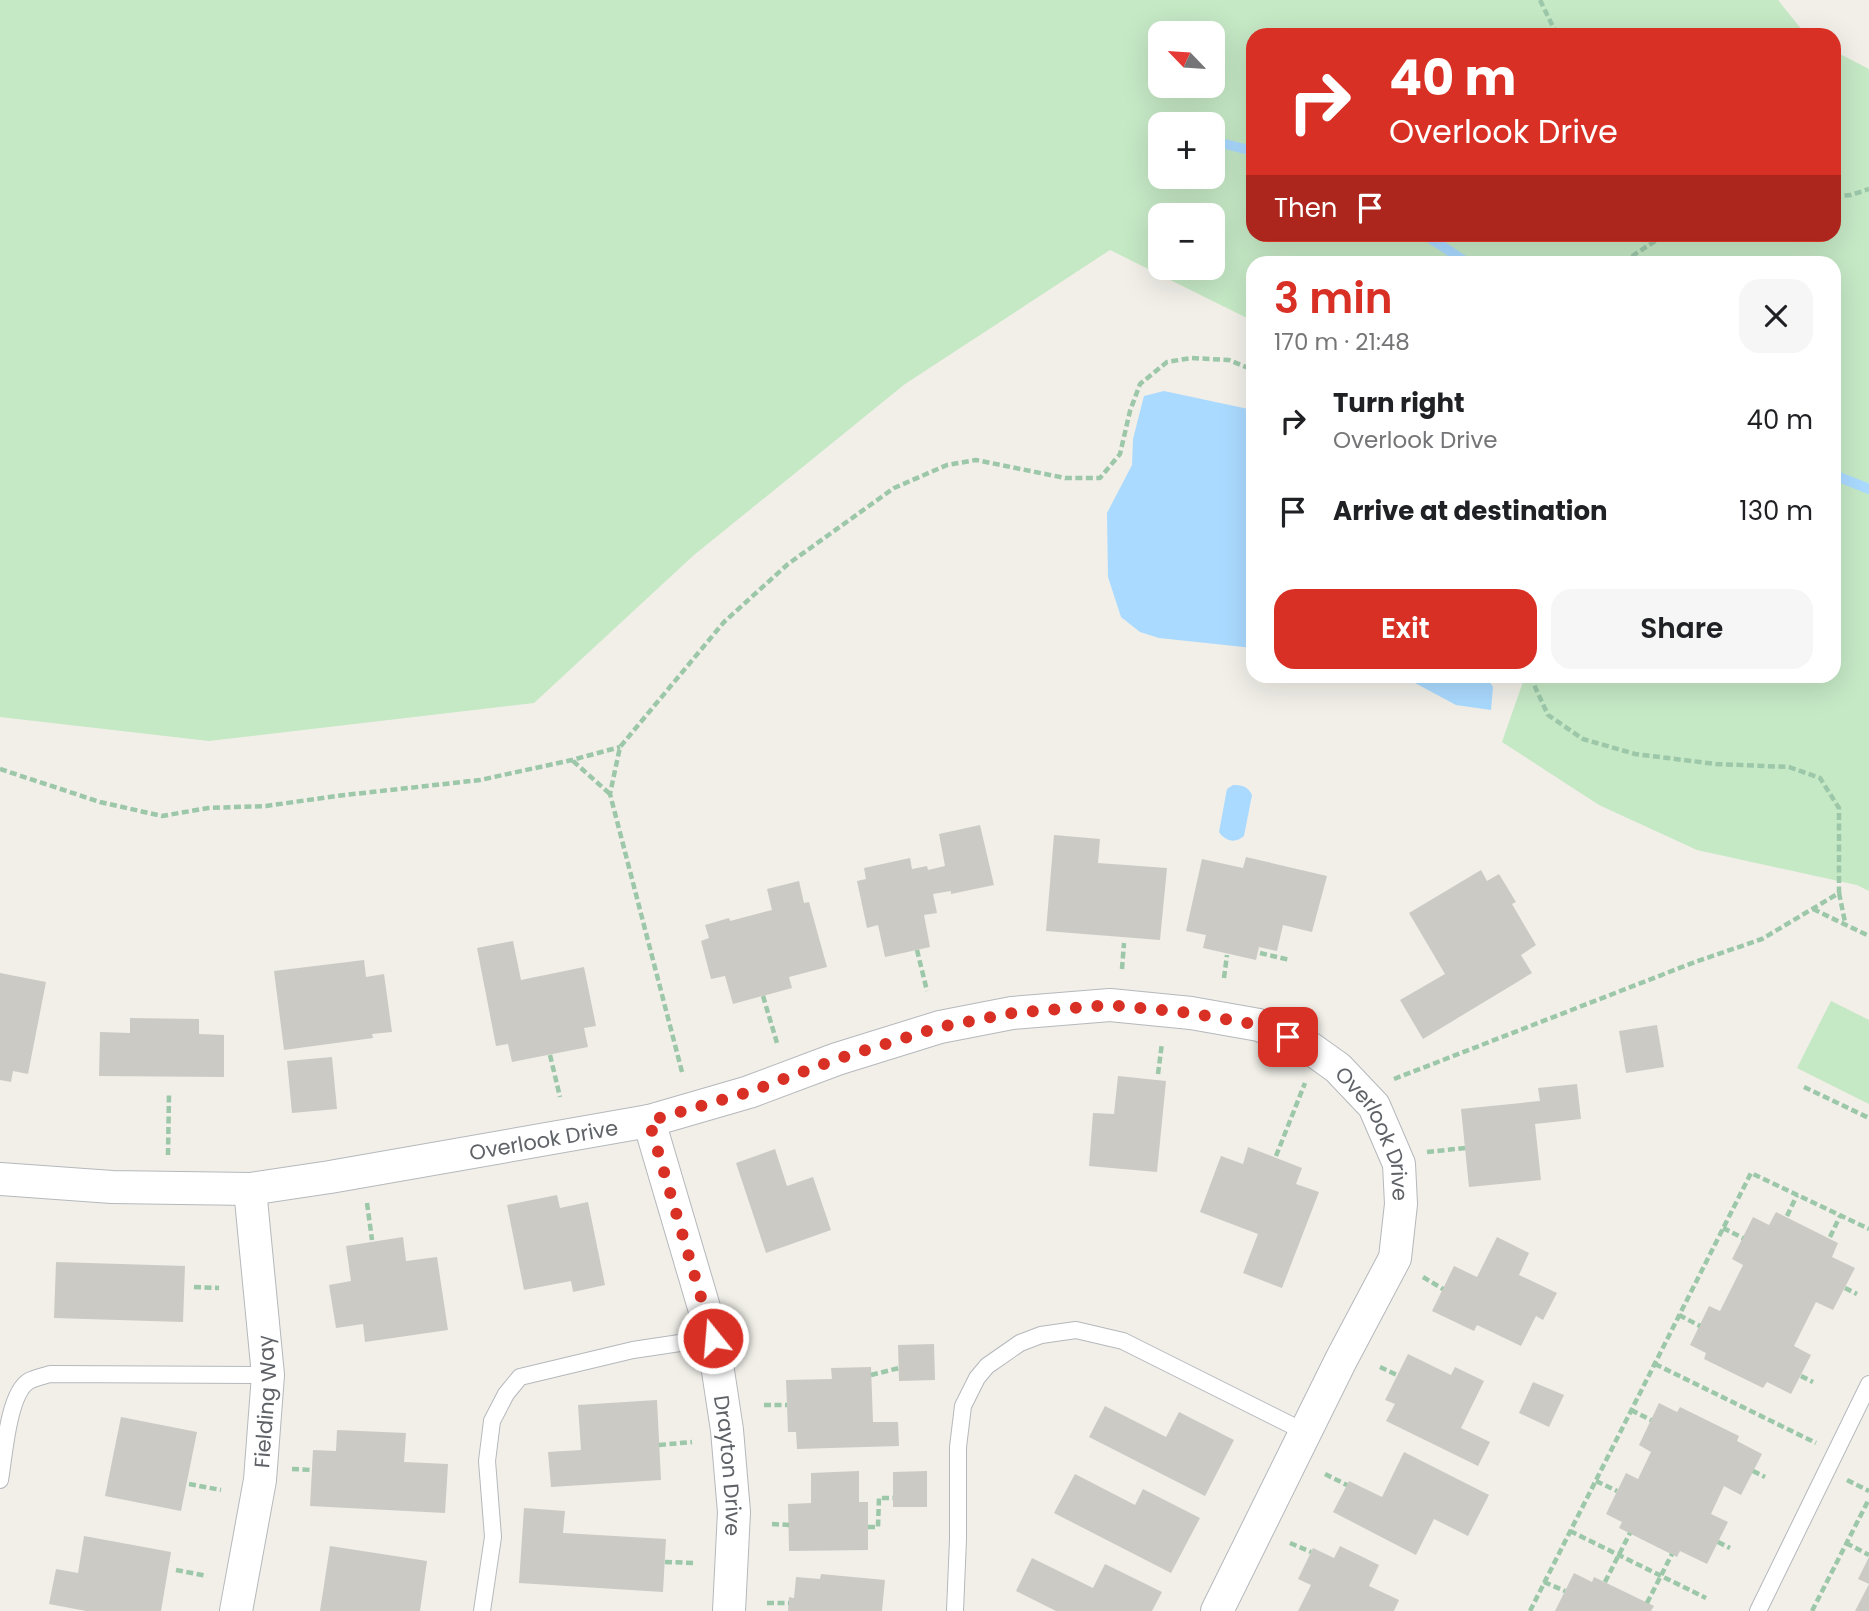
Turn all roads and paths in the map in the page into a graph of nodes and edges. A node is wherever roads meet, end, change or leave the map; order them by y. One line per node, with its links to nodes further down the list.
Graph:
1 (1541, 0): 2 (path)
2 (1554, 28)
3 (1869, 189): 4 (path)
4 (1841, 196)
5 (1653, 242): 6 (path)
6 (1632, 256)
7 (1246, 367): 9 (path)
8 (1533, 683): 13 (path)
9 (620, 747): 10 (path); 12 (path)
10 (572, 761): 11 (path); 12 (path)
11 (0, 769)
12 (610, 794): 29 (path)
13 (1839, 893): 14 (path); 15 (path)
14 (1812, 909): 15 (path); 31 (path)
15 (1845, 923): 16 (path)
16 (1869, 936)
17 (1124, 943): 22 (path)
18 (917, 950): 24 (path)
19 (1260, 953): 21 (path)
20 (1227, 955): 23 (path)
21 (1290, 960)
22 (1122, 969)
23 (1224, 978)
24 (927, 991)
25 (763, 996): 27 (path)
26 (1162, 1042): 30 (path)
27 (777, 1043)
28 (550, 1055): 35 (path)
29 (682, 1072)
30 (1158, 1074)
31 (1394, 1079)
32 (1305, 1083): 41 (path)
33 (1804, 1087): 36 (path)
34 (169, 1094): 40 (path)
35 (560, 1097)
36 (1869, 1118)
37 (649, 1121): 43 (street, Overlook Drive); 61 (street, Drayton Drive); 75 (street, Overlook Drive)
38 (1465, 1148): 39 (path)
39 (1426, 1152)
40 (168, 1155)
41 (1276, 1156)
42 (0, 1179): 43 (street, Overlook Drive)
43 (250, 1189): 65 (street, Fielding Way)
44 (1797, 1195): 46 (path); 47 (path); 48 (path)
45 (367, 1203): 52 (path)
46 (1787, 1216)
47 (1840, 1216): 49 (path); 50 (path)
48 (1723, 1228): 51 (path); 59 (path)
49 (1869, 1229)
50 (1830, 1237)
51 (1743, 1238)
52 (372, 1240)
53 (1421, 1276): 57 (path)
54 (194, 1287): 55 (path)
55 (219, 1288)
56 (1845, 1288): 58 (path)
57 (1443, 1289)
58 (1857, 1294)
59 (1679, 1315): 60 (path); 62 (path)
60 (1700, 1326)
61 (713, 1338): 118 (lane); 119 (street, Drayton Drive)
62 (1655, 1364): 73 (path); 78 (path)
63 (1380, 1367): 67 (path)
64 (899, 1368): 66 (path)
65 (268, 1375): 84 (lane); 117 (street, Fielding Way)
66 (871, 1375)
67 (1397, 1375)
68 (1801, 1376): 69 (path)
69 (1813, 1382)
70 (1869, 1384): 78 (lane)
71 (764, 1405): 72 (path)
72 (787, 1405)
73 (1631, 1410): 74 (path); 85 (path)
74 (1651, 1420)
75 (1305, 1432): 120 (lane); 121 (street, Overlook Drive)
76 (692, 1442): 77 (path)
77 (659, 1445)
78 (1835, 1454): 123 (lane)
79 (290, 1469): 80 (path)
80 (312, 1470)
81 (1753, 1471): 83 (path)
82 (1325, 1474): 87 (path)
83 (1765, 1477)
84 (0, 1480)
85 (1595, 1481): 89 (path); 95 (path)
86 (189, 1484): 88 (path)
87 (1347, 1485)
88 (221, 1490)
89 (1617, 1491)
90 (893, 1498): 94 (path)
91 (1869, 1499): 99 (path)
92 (772, 1524): 93 (path)
93 (789, 1525)
94 (868, 1527)
95 (1570, 1531): 103 (path); 110 (path)
96 (1630, 1533): 103 (path)
97 (1718, 1542): 100 (path)
98 (1290, 1543): 101 (path)
99 (1846, 1543): 104 (path); 124 (path)
100 (1730, 1548)
101 (1311, 1552)
102 (1672, 1554): 109 (path)
103 (1618, 1555): 109 (path); 111 (path)
104 (1869, 1555)
105 (665, 1562): 106 (path)
106 (695, 1563)
107 (176, 1570): 108 (path)
108 (207, 1576)
109 (1661, 1576): 113 (path); 116 (path)
110 (1545, 1582): 112 (path); 122 (path)
111 (1605, 1582)
112 (1565, 1591)
113 (1706, 1598)
114 (767, 1603): 115 (path)
115 (789, 1603)
116 (1647, 1603)
117 (236, 1611)
118 (482, 1611)
119 (729, 1611)
120 (955, 1611)
121 (1217, 1611)
122 (1530, 1611)
123 (1758, 1611)
124 (1812, 1611)

